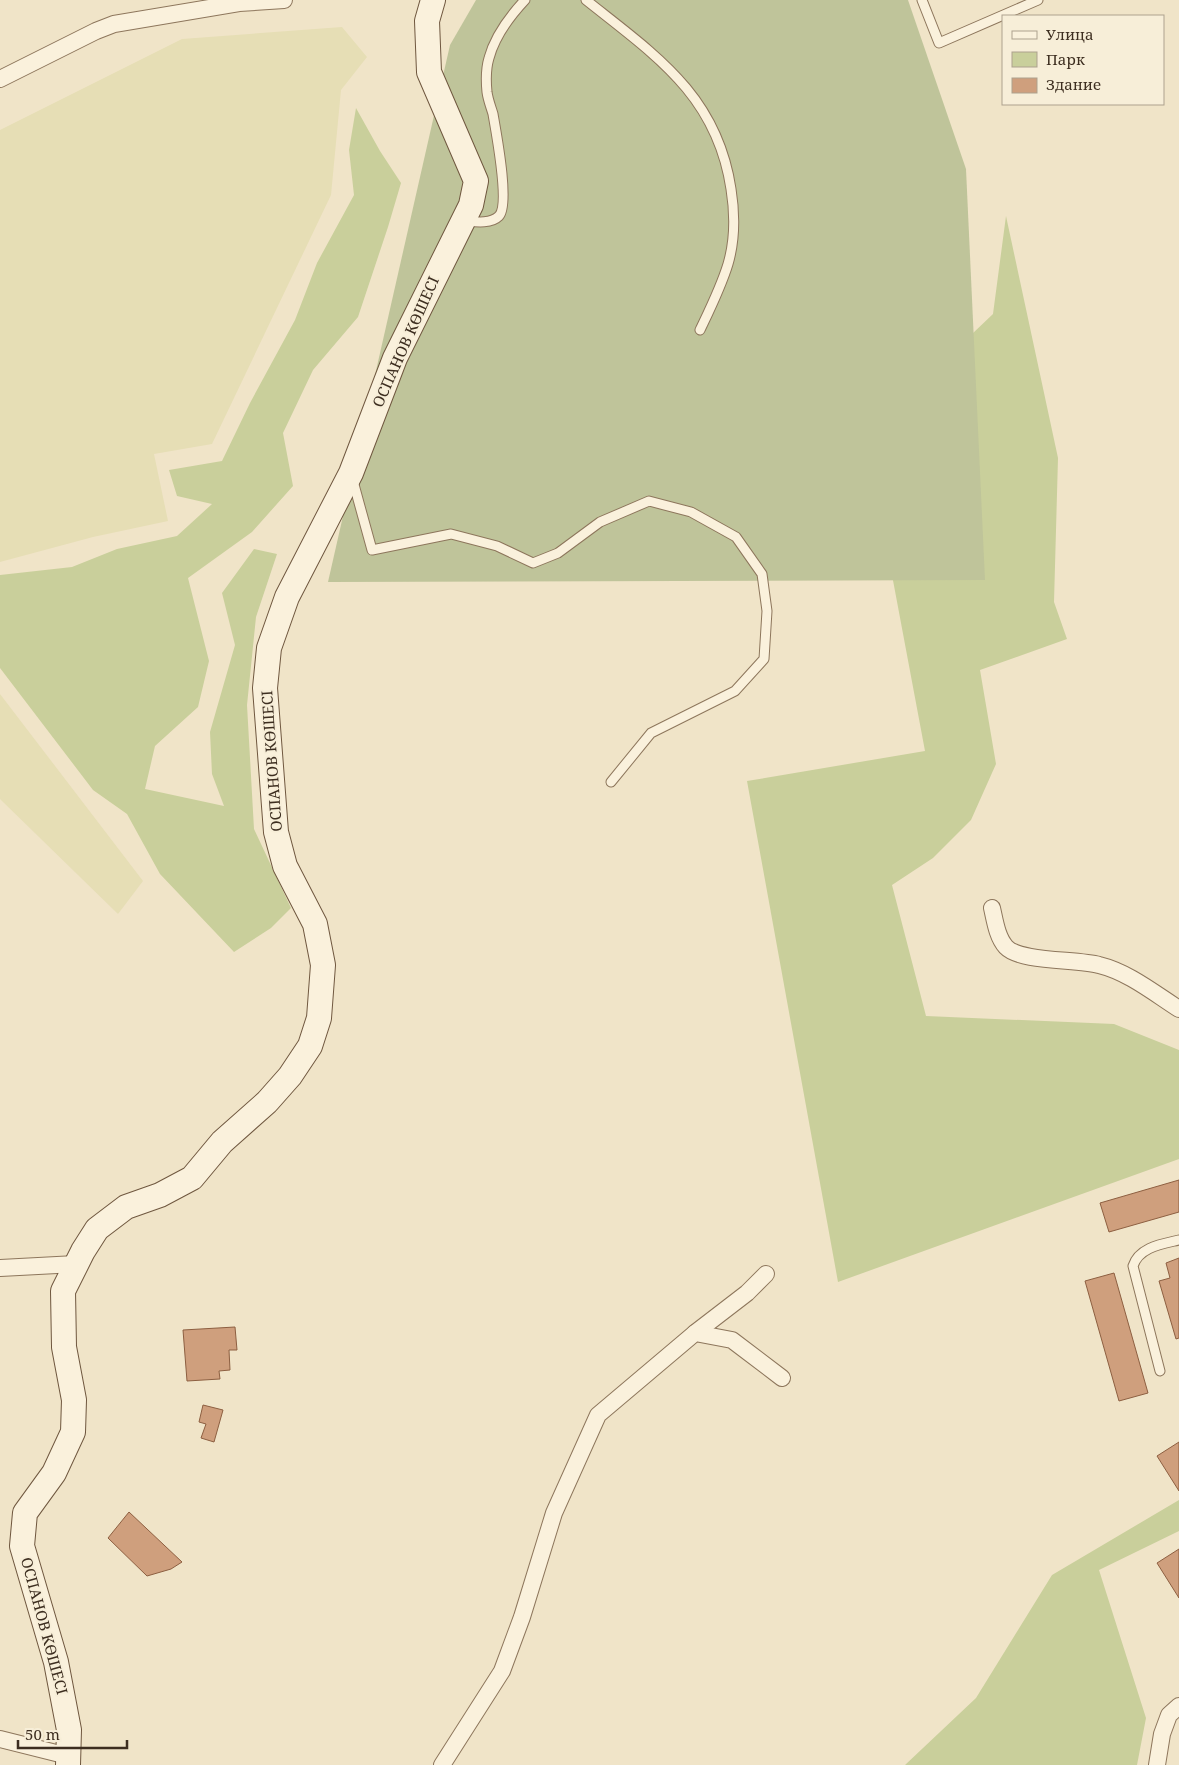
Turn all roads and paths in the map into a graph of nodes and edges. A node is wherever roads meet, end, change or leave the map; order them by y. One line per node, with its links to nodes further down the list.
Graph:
1 (284, 0): 9 (street)
2 (433, 0): 10 (street, ОСПАНОВ КӨШЕСІ)
3 (525, 0): 10 (lane)
4 (586, 0): 11 (lane)
5 (922, 0): 8 (lane)
6 (1038, 0): 7 (lane)
7 (1003, 15)
8 (1002, 16)
9 (0, 79)
10 (463, 221): 12 (street, ОСПАНОВ КӨШЕСІ)
11 (700, 330)
12 (350, 473): 13 (lane); 17 (street, ОСПАНОВ КӨШЕСІ)
13 (611, 782)
14 (992, 908): 15 (street)
15 (1179, 1009)
16 (1179, 1240): 21 (lane)
17 (76, 1264): 18 (street); 25 (street, ОСПАНОВ КӨШЕСІ)
18 (0, 1268)
19 (766, 1274): 20 (street)
20 (695, 1333): 22 (street); 26 (street)
21 (1160, 1372)
22 (782, 1378)
23 (1179, 1706): 27 (street)
24 (0, 1739): 25 (street)
25 (68, 1760)
26 (442, 1765)
27 (1157, 1765)

